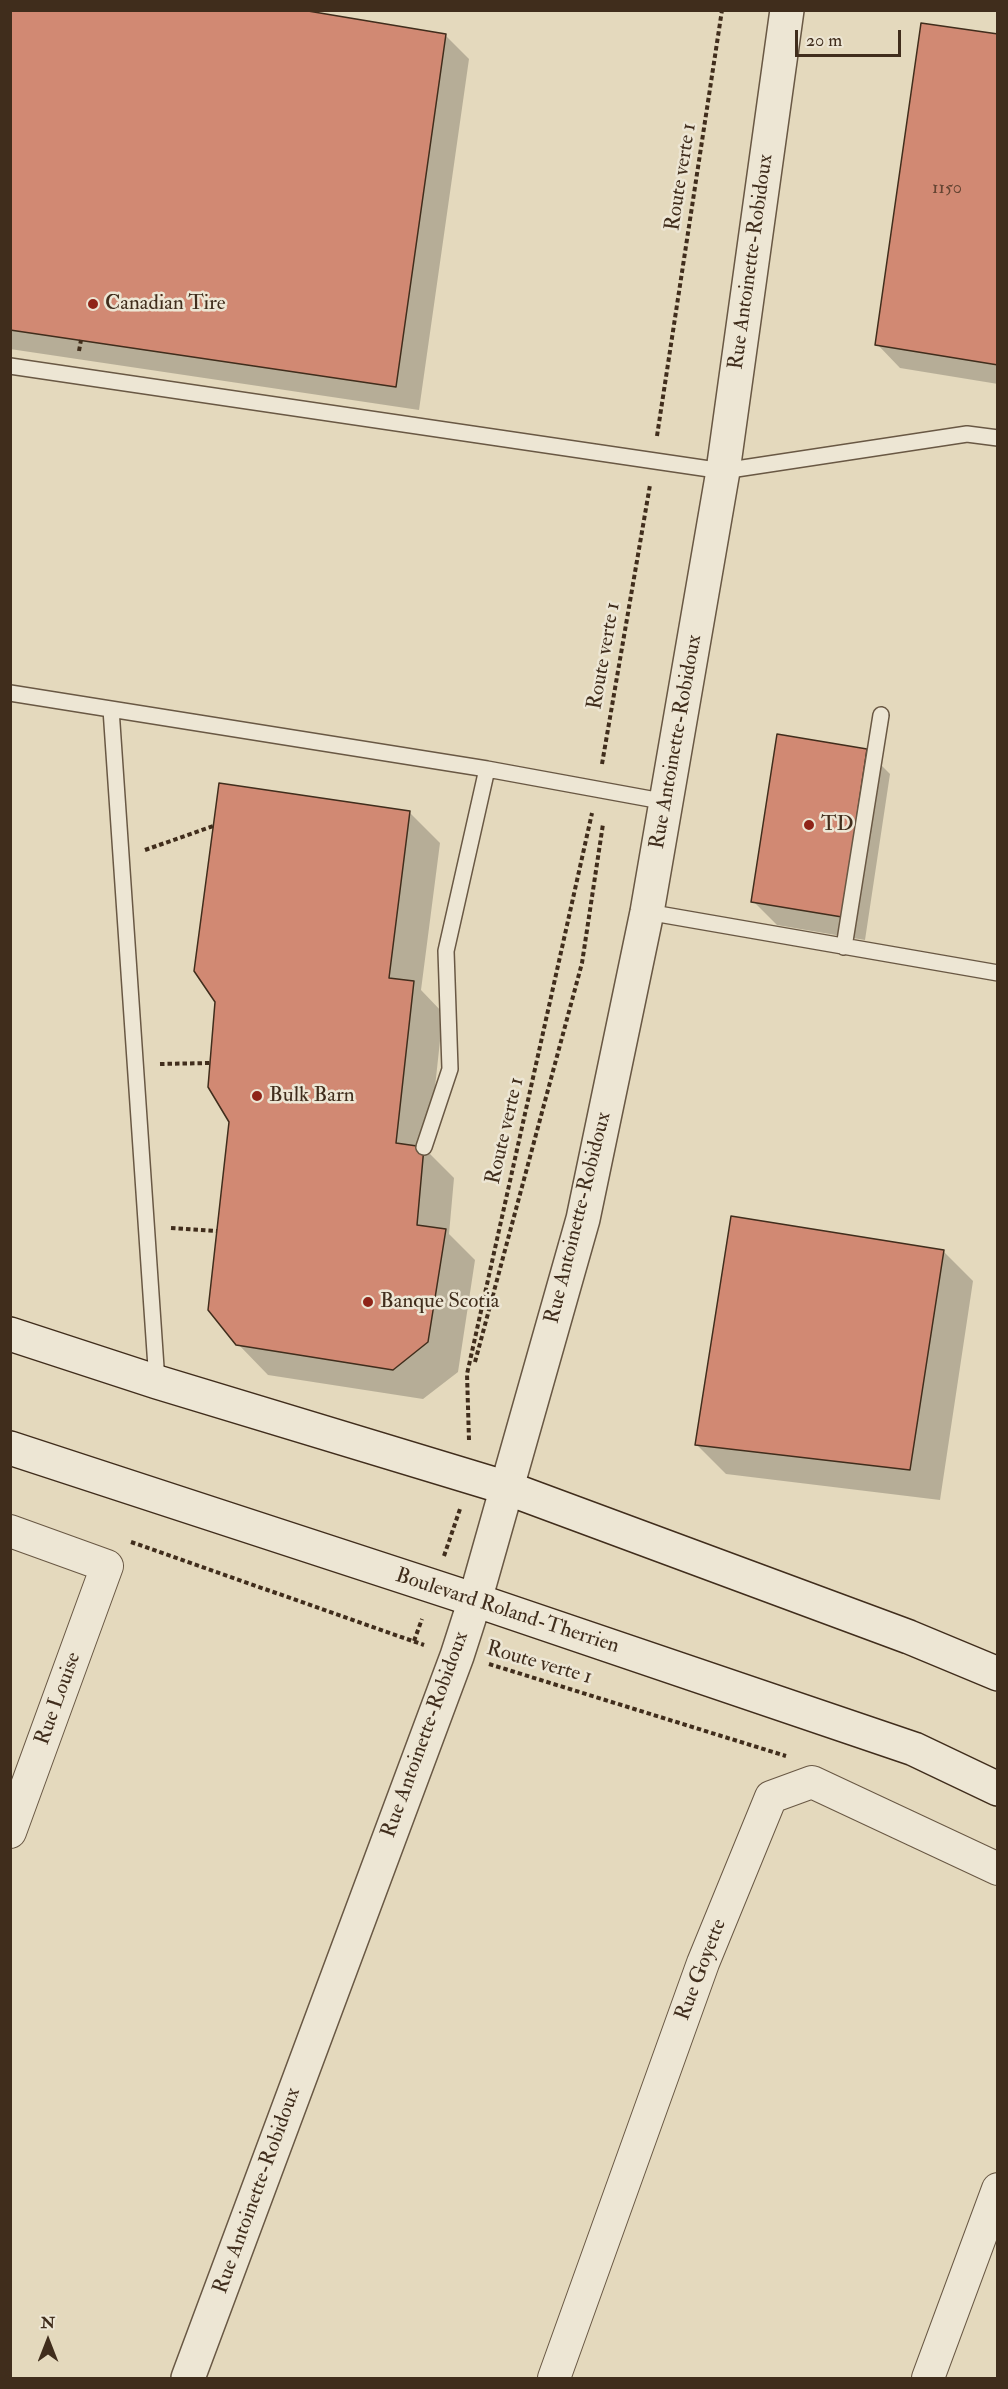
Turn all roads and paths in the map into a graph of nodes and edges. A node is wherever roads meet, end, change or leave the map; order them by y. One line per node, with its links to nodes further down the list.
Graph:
1 (722, 10): 5 (path, Route verte 1)
2 (787, 10): 6 (street, Rue Antoinette-Robidoux)
3 (10, 366): 5 (lane)
4 (998, 438): 6 (lane)
5 (654, 460): 6 (lane); 11 (path, Route verte 1)
6 (723, 471): 12 (street, Rue Antoinette-Robidoux)
7 (10, 693): 8 (lane)
8 (111, 709): 10 (lane); 15 (lane)
9 (881, 715): 17 (lane)
10 (487, 769): 11 (lane); 21 (lane)
11 (597, 789): 12 (lane); 28 (path, Route verte 1)
12 (667, 802): 16 (street, Rue Antoinette-Robidoux)
13 (603, 824): 25 (path)
14 (213, 826): 15 (path)
15 (122, 858): 19 (lane)
16 (647, 912): 17 (lane); 29 (street, Rue Antoinette-Robidoux)
17 (844, 947): 18 (lane)
18 (998, 973)
19 (136, 1064): 20 (path); 22 (lane)
20 (210, 1064)
21 (424, 1147)
22 (147, 1226): 23 (path); 26 (lane)
23 (217, 1231)
24 (10, 1334): 26 (street)
25 (475, 1362)
26 (158, 1382): 28 (street)
27 (10, 1448): 32 (street, Boulevard Roland-Therrien)
28 (470, 1478): 29 (street); 32 (path, Route verte 1)
29 (507, 1488): 33 (street, Rue Antoinette-Robidoux); 36 (street)
30 (10, 1530): 39 (street, Rue Louise)
31 (127, 1541): 34 (path)
32 (434, 1587): 33 (street, Boulevard Roland-Therrien); 34 (path, Route verte 1)
33 (475, 1600): 35 (street, Rue Antoinette-Robidoux); 38 (street, Boulevard Roland-Therrien)
34 (414, 1641): 35 (path, Route verte 1)
35 (457, 1656): 37 (path, Route verte 1); 42 (street, Rue Antoinette-Robidoux)
36 (998, 1674)
37 (797, 1759)
38 (998, 1789)
39 (10, 1832)
40 (998, 1869): 43 (street, Rue Goyette)
41 (998, 2189): 44 (street)
42 (188, 2379)
43 (554, 2379)
44 (928, 2379)

